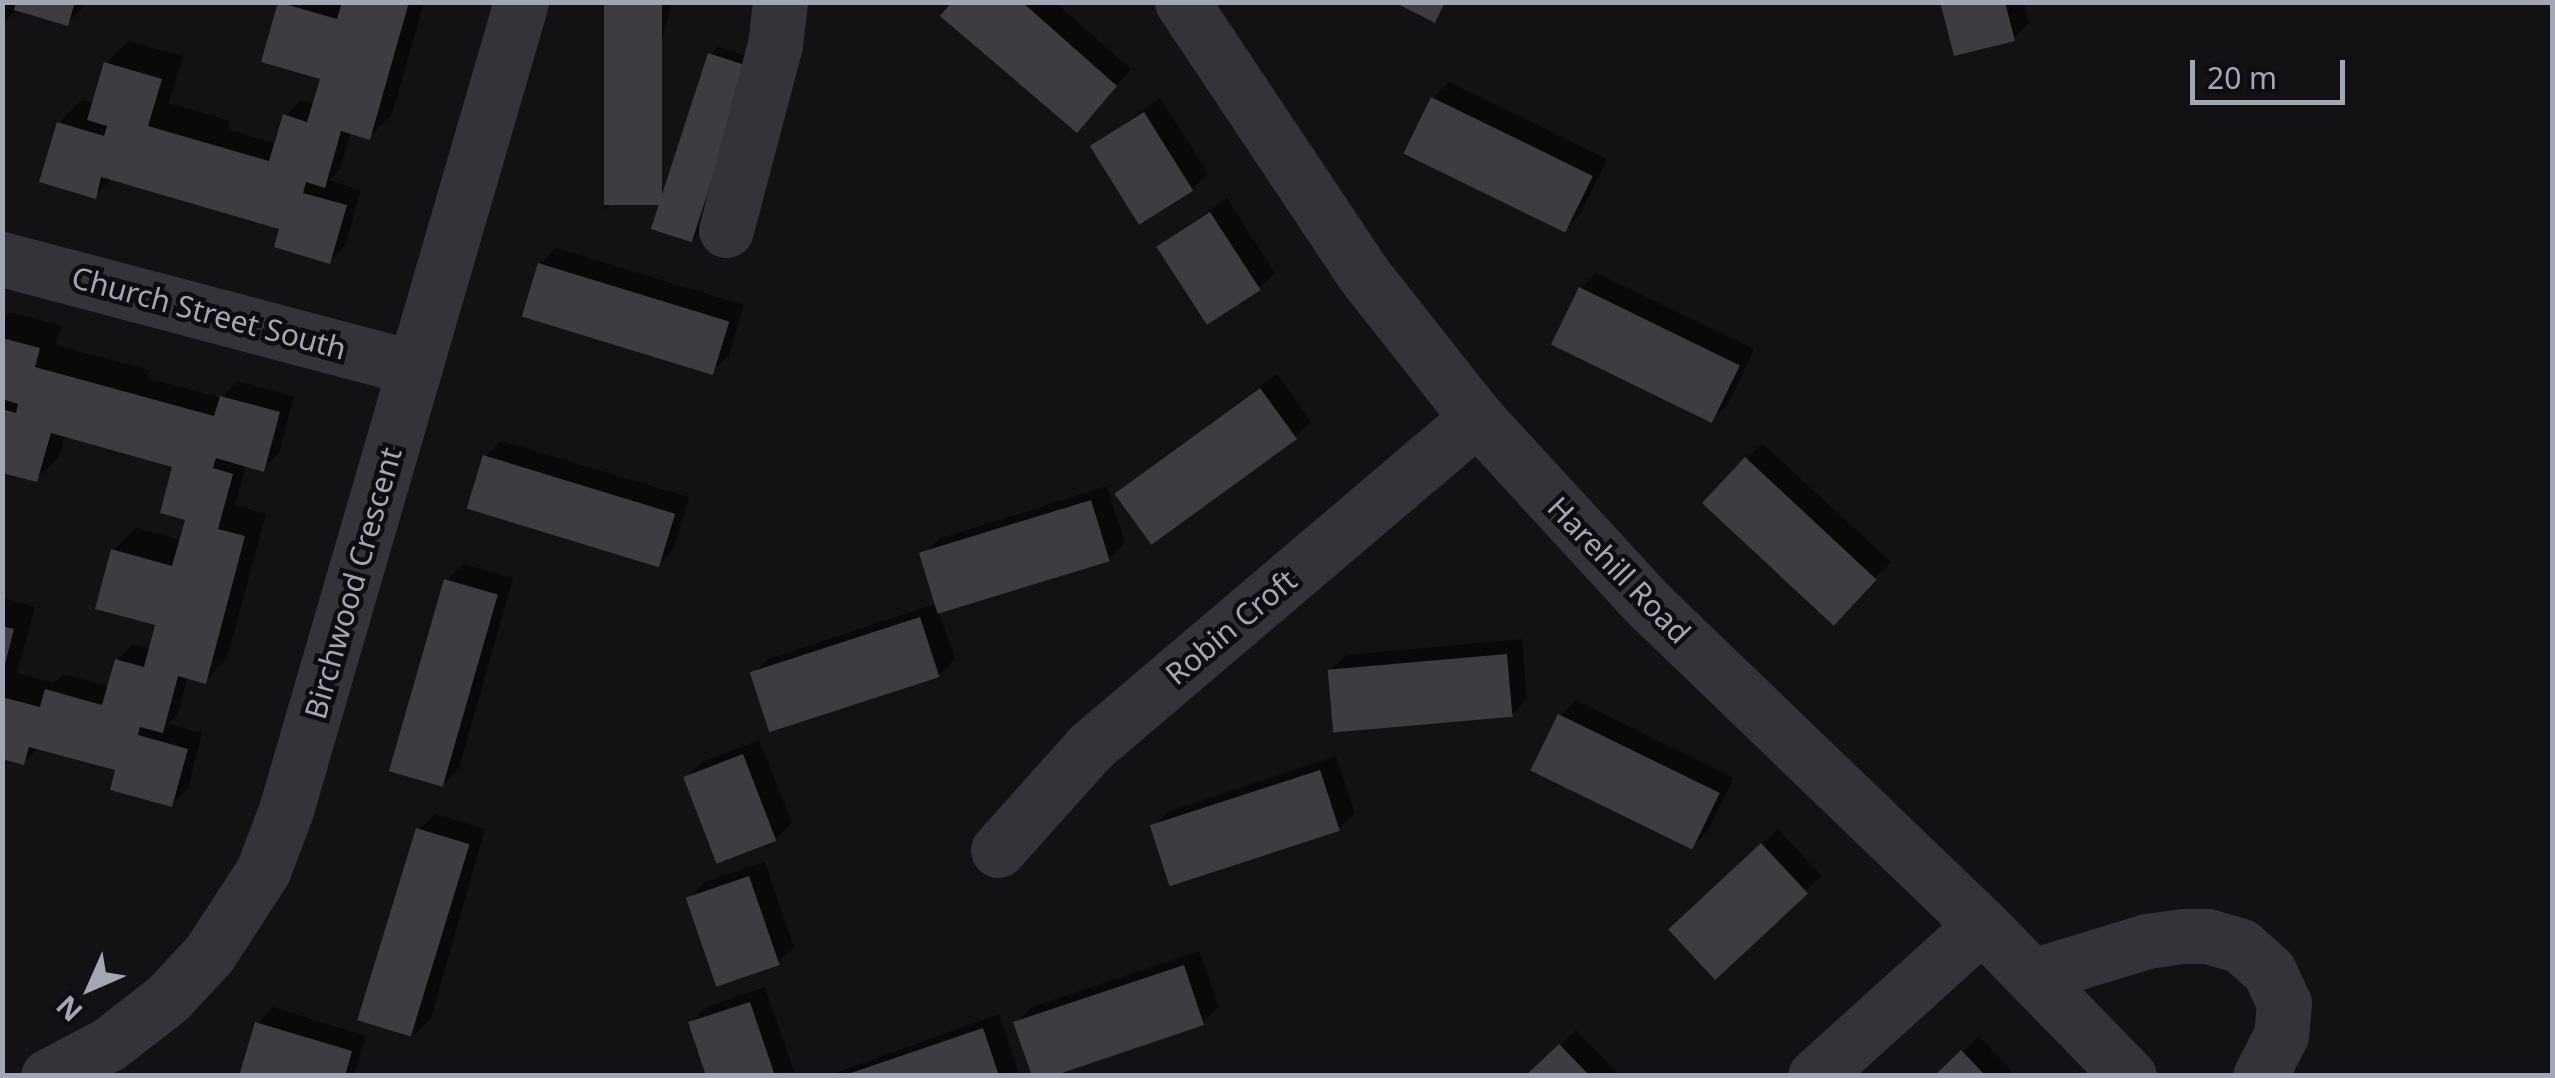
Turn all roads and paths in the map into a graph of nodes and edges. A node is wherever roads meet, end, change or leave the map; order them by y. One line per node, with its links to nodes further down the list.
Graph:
1 (522, 2): 6 (street, Birchwood Crescent)
2 (780, 2): 4 (street)
3 (1182, 2): 7 (street, Harehill Road)
4 (726, 230)
5 (2, 258): 6 (street, Church Street South)
6 (416, 368): 11 (street, Birchwood Crescent)
7 (1477, 418): 8 (street, Robin Croft); 9 (street, Harehill Road)
8 (998, 850)
9 (1982, 926): 10 (street, Harehill Road); 12 (street)
10 (2032, 976): 13 (street, Harehill Road); 14 (street)
11 (53, 1075)
12 (1815, 1076)
13 (2129, 1076)
14 (2260, 1076)

